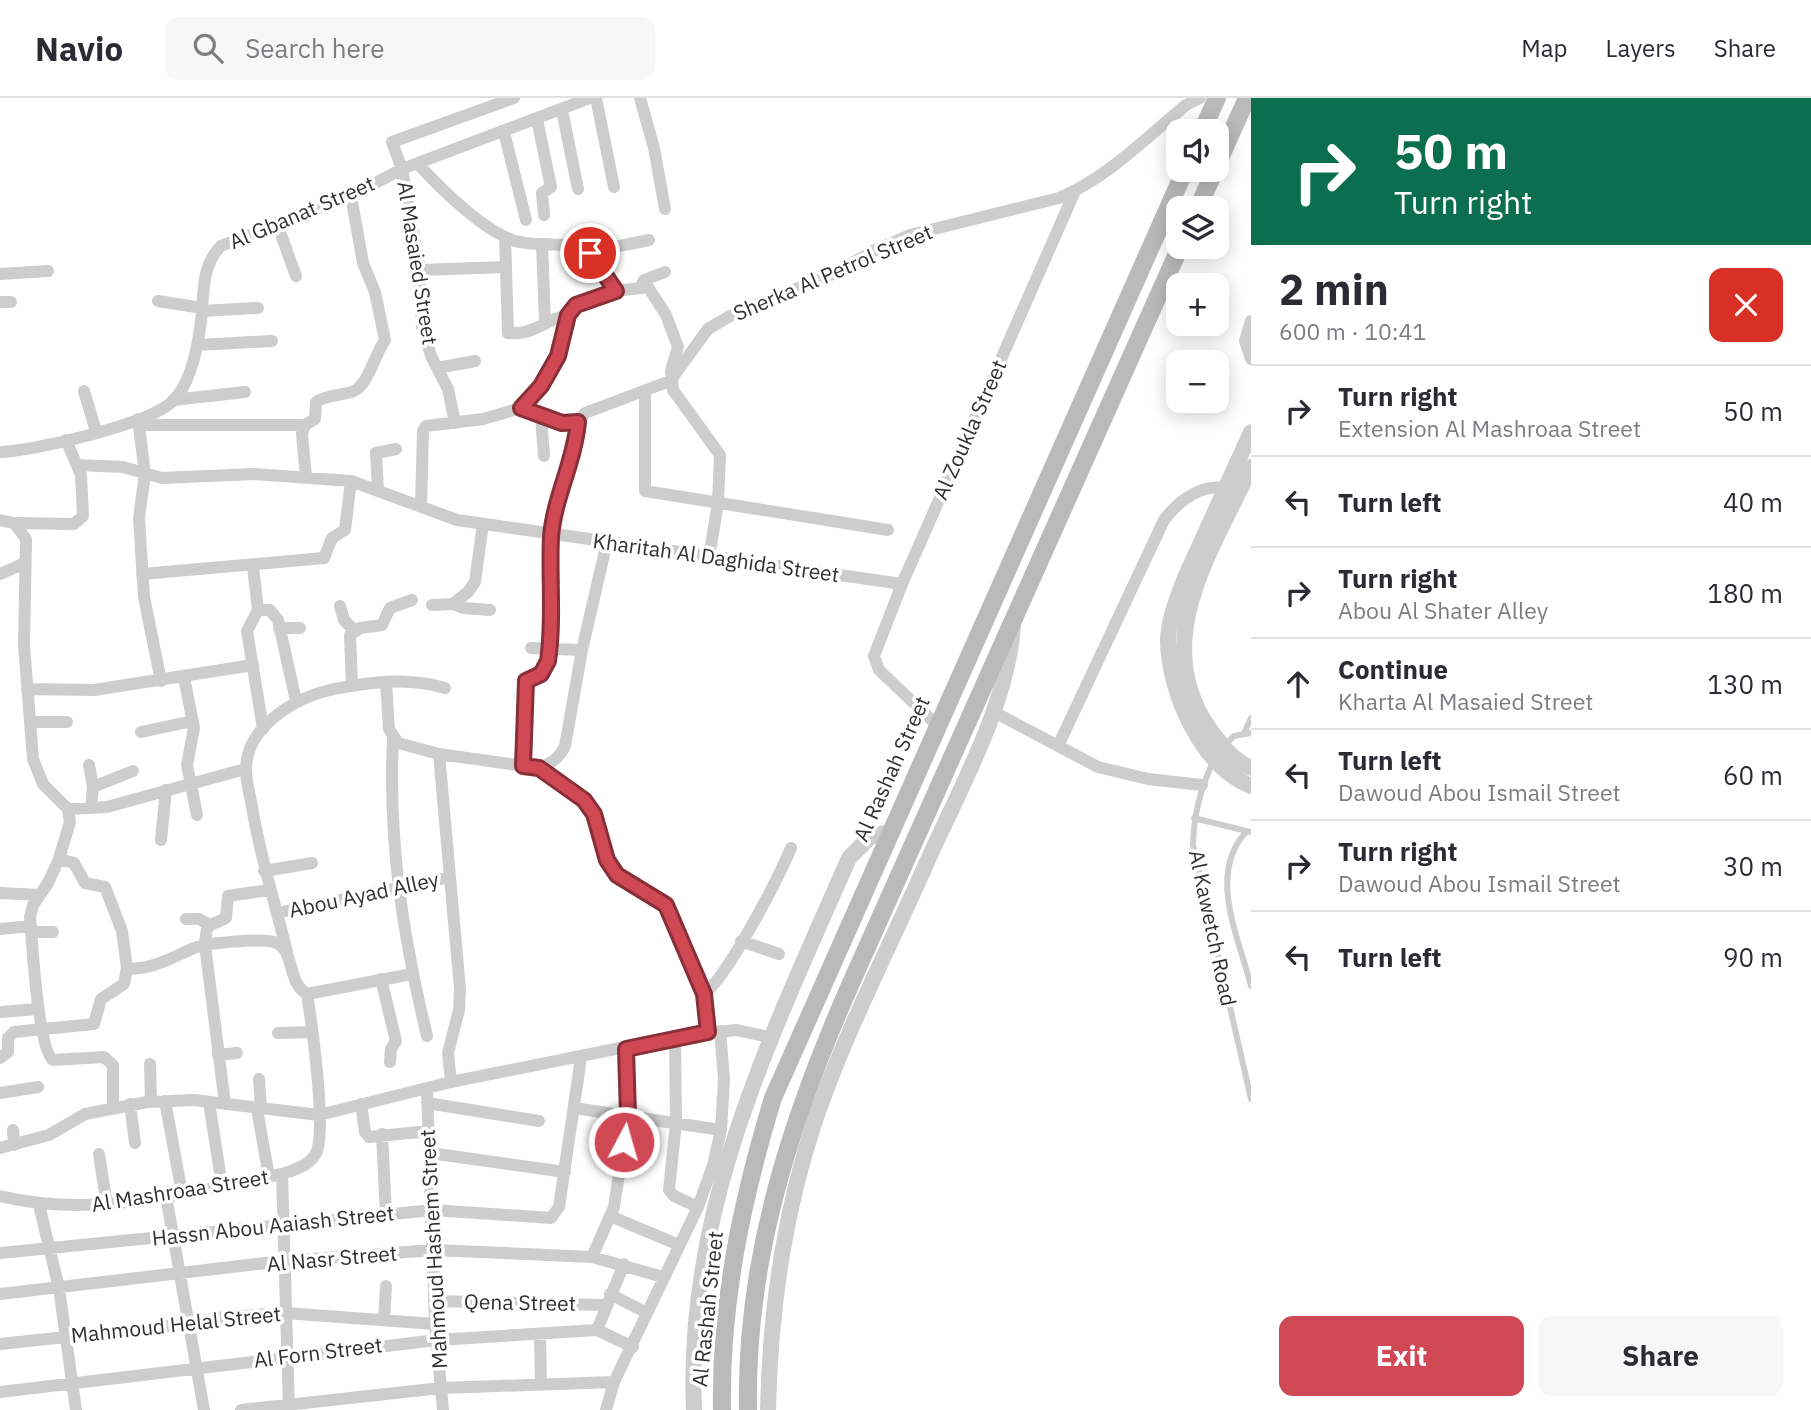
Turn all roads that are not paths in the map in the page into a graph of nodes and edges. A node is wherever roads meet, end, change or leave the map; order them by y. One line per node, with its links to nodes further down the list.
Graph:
1 (514, 98): 14 (street, Al Masaied Street)
2 (590, 98): 8 (street, Al Gbanat Street)
3 (596, 98): 16 (street)
4 (640, 98): 20 (street)
5 (1200, 98): 18 (street, Sherka Al Petrol Street)
6 (1217, 98): 10 (main road)
7 (1247, 98): 12 (main road)
8 (562, 110): 9 (street, Al Gbanat Street); 17 (street)
9 (537, 119): 11 (street, Al Gbanat Street); 21 (street)
10 (1207, 119)
11 (504, 132): 13 (street, Al Gbanat Street); 22 (street)
12 (1229, 139)
13 (418, 164): 14 (street, Al Gbanat Street); 24 (street)
14 (402, 169): 19 (street, Al Gbanat Street); 31 (street, Al Masaied Street)
15 (1180, 182): 112 (main road, Al Rashah Street)
16 (614, 187)
17 (578, 189)
18 (1076, 191): 48 (street, Sherka Al Petrol Street); 85 (street, Al Zoukla Street)
19 (351, 196): 23 (street, Al Gbanat Street); 58 (street)
20 (665, 209)
21 (544, 215)
22 (526, 220)
23 (278, 223): 34 (street); 39 (street, Al Gbanat Street)
24 (505, 237): 26 (street); 29 (street)
25 (649, 240): 27 (street)
26 (542, 244): 27 (street); 41 (street)
27 (590, 253): 36 (street)
28 (1175, 259): 92 (main road)
29 (505, 267): 31 (street); 41 (street)
30 (48, 271): 33 (street)
31 (420, 271): 47 (street, Al Masaied Street)
32 (666, 272): 35 (street)
33 (0, 274)
34 (296, 276)
35 (641, 286): 36 (street); 48 (street)
36 (616, 291): 40 (street)
37 (158, 301): 39 (street)
38 (258, 307): 39 (street)
39 (202, 309): 44 (street, Al Gbanat Street)
40 (568, 315): 41 (street); 53 (street)
41 (545, 321)
42 (1251, 321): 45 (street)
43 (272, 341): 44 (street)
44 (198, 345): 52 (street, Al Gbanat Street)
45 (1251, 359)
46 (475, 361): 47 (street)
47 (437, 368): 57 (street, Al Masaied Street)
48 (670, 382): 51 (street); 72 (street)
49 (84, 391): 59 (street)
50 (245, 392): 52 (street)
51 (645, 392): 56 (street); 72 (street)
52 (173, 400): 55 (street)
53 (521, 408): 54 (street); 57 (street)
54 (541, 416): 56 (street); 64 (street)
55 (138, 422): 58 (street); 59 (street); 67 (street)
56 (578, 422): 78 (street)
57 (455, 424): 73 (street)
58 (305, 425): 68 (street)
59 (96, 431): 61 (street)
60 (1251, 432): 70 (street)
61 (66, 440): 63 (street); 65 (street)
62 (396, 449): 71 (street)
63 (0, 452)
64 (544, 456)
65 (78, 466): 67 (street, Kharitah Al Daghida Street); 75 (street)
66 (1251, 467): 70 (street)
67 (145, 474): 68 (street, Kharitah Al Daghida Street); 83 (street)
68 (306, 477): 69 (street, Kharitah Al Daghida Street)
69 (351, 481): 71 (street, Kharitah Al Daghida Street); 82 (street)
70 (1232, 490): 117 (street); 118 (street)
71 (377, 491): 73 (street, Kharitah Al Daghida Street)
72 (718, 503): 77 (street); 80 (street)
73 (421, 507): 76 (street, Kharitah Al Daghida Street)
74 (0, 520): 75 (street)
75 (14, 523): 81 (street)
76 (483, 524): 78 (street, Kharitah Al Daghida Street); 87 (street)
77 (888, 530)
78 (551, 534): 79 (street, Kharitah Al Daghida Street); 97 (street)
79 (607, 542): 80 (street, Kharitah Al Daghida Street); 98 (street)
80 (709, 556): 85 (street, Kharitah Al Daghida Street)
81 (25, 563): 84 (street); 105 (street)
82 (253, 567): 83 (street); 90 (street)
83 (142, 574): 101 (street)
84 (0, 575)
85 (902, 584): 112 (street, Al Zoukla Street)
86 (412, 600): 95 (street)
87 (453, 604): 88 (street); 91 (street)
88 (432, 605)
89 (340, 607): 95 (street)
90 (258, 610): 93 (street); 99 (street)
91 (490, 610)
92 (1013, 619): 107 (street); 262 (main road)
93 (279, 628): 94 (street); 106 (street)
94 (300, 628)
95 (355, 631): 103 (street)
96 (531, 648): 97 (street)
97 (550, 649): 98 (street); 121 (street)
98 (582, 650): 122 (street)
99 (253, 665): 100 (street); 113 (street)
100 (184, 677): 101 (street); 109 (street)
101 (161, 681): 105 (street)
102 (386, 682): 103 (street); 104 (street); 116 (street)
103 (352, 686): 106 (street)
104 (444, 688)
105 (27, 689): 110 (street)
106 (296, 701): 113 (street)
107 (992, 711): 117 (street); 263 (street)
108 (1251, 718): 115 (lane)
109 (193, 721): 114 (street); 126 (street)
110 (30, 722): 111 (street); 132 (street)
111 (67, 722)
112 (937, 725): 135 (main road, Al Rashah Street)
113 (263, 729): 124 (street)
114 (141, 733)
115 (1248, 733): 118 (lane)
116 (393, 739): 119 (street); 143 (street)
117 (1058, 746): 127 (street)
118 (1219, 753): 123 (street); 127 (lane, Al Kawetch Road); 129 (street)
119 (439, 754): 121 (street); 142 (street)
120 (89, 765): 128 (street)
121 (523, 766): 122 (street)
122 (539, 768): 162 (street)
123 (1251, 768)
124 (245, 769): 126 (street); 141 (street)
125 (133, 771): 128 (street)
126 (192, 783): 130 (street); 133 (street)
127 (1202, 785): 134 (lane, Al Kawetch Road)
128 (93, 786): 131 (street)
129 (1251, 786)
130 (166, 790): 131 (street); 137 (street)
131 (92, 808): 132 (street)
132 (68, 809): 139 (street)
133 (197, 815)
134 (1194, 818): 136 (lane); 184 (lane, Al Kawetch Road)
135 (889, 832): 171 (street); 261 (main road, Al Rashah Street)
136 (1248, 832): 160 (lane)
137 (161, 841)
138 (791, 848): 153 (street)
139 (59, 859): 146 (street); 157 (street)
140 (312, 863): 141 (street)
141 (264, 871): 144 (street)
142 (450, 877): 143 (street, Abou Ayad Alley); 180 (street)
143 (397, 888): 147 (street, Abou Ayad Alley); 158 (street)
144 (269, 890): 147 (street); 149 (street)
145 (0, 893): 146 (street)
146 (40, 895): 151 (street)
147 (277, 913): 156 (street)
148 (186, 919): 149 (street)
149 (208, 924): 154 (street)
150 (0, 929): 151 (street)
151 (31, 929): 152 (street); 163 (street)
152 (53, 932)
153 (741, 941): 155 (street); 162 (street)
154 (205, 945): 156 (street); 157 (street); 174 (street)
155 (779, 954)
156 (288, 955): 161 (street)
157 (127, 968): 165 (street)
158 (412, 974): 159 (street); 169 (street)
159 (381, 979): 161 (street); 177 (street)
160 (1251, 986)
161 (307, 994): 167 (street)
162 (704, 994): 166 (street)
163 (38, 1009): 164 (street); 165 (street)
164 (0, 1013)
165 (42, 1030): 176 (street); 192 (street)
166 (714, 1031): 170 (street); 171 (street); 199 (street)
167 (312, 1032): 168 (street); 195 (street)
168 (278, 1033)
169 (427, 1035)
170 (675, 1037): 172 (street); 198 (street)
171 (769, 1037): 260 (street)
172 (626, 1049): 175 (street); 196 (street)
173 (237, 1053): 174 (street)
174 (219, 1055): 190 (street)
175 (580, 1058): 180 (street); 193 (street)
176 (4, 1060)
177 (390, 1062)
178 (150, 1063): 185 (street)
179 (259, 1079): 194 (street)
180 (451, 1083): 182 (street)
181 (38, 1087): 183 (street)
182 (427, 1089): 188 (street, Mahmoud Hashem Street); 191 (street)
183 (0, 1093)
184 (1251, 1099)
185 (151, 1101): 186 (street); 189 (street)
186 (165, 1101): 187 (street); 211 (street)
187 (209, 1102): 190 (street); 210 (street)
188 (428, 1103): 197 (street); 201 (street, Mahmoud Hashem Street)
189 (130, 1104): 192 (street); 203 (street)
190 (225, 1104): 194 (street)
191 (361, 1104): 195 (street); 202 (street)
192 (113, 1107): 204 (street)
193 (574, 1108): 196 (street); 208 (street)
194 (259, 1109): 195 (street); 209 (street)
195 (319, 1115): 209 (street, Al Mashroaa Street)
196 (628, 1115): 198 (street); 219 (street)
197 (539, 1121)
198 (676, 1123): 199 (street); 216 (street)
199 (721, 1129): 216 (street)
200 (13, 1130): 204 (street)
201 (429, 1131): 202 (street); 206 (street, Mahmoud Hashem Street)
202 (382, 1134): 218 (street)
203 (135, 1143)
204 (14, 1145): 205 (street)
205 (0, 1148)
206 (430, 1153): 208 (street); 217 (street, Mahmoud Hashem Street)
207 (99, 1154): 215 (street)
208 (565, 1172): 217 (street, Hassn Abou Aaiash Street)
209 (275, 1176): 210 (street, Al Mashroaa Street); 220 (street)
210 (222, 1186): 211 (street, Al Mashroaa Street)
211 (182, 1193): 213 (street, Al Mashroaa Street)
212 (0, 1196): 214 (street, Al Mashroaa Street)
213 (166, 1196): 215 (street, Al Mashroaa Street); 221 (street)
214 (39, 1205): 215 (street, Al Mashroaa Street); 223 (street)
215 (107, 1205)
216 (698, 1207): 222 (street)
217 (433, 1210): 218 (street, Hassn Abou Aaiash Street); 224 (street, Mahmoud Hashem Street)
218 (386, 1215): 220 (street, Hassn Abou Aaiash Street)
219 (610, 1216): 222 (street); 226 (street)
220 (282, 1225): 221 (street, Hassn Abou Aaiash Street); 227 (street)
221 (172, 1236): 223 (street, Hassn Abou Aaiash Street); 229 (street)
222 (679, 1245): 230 (street)
223 (51, 1248): 225 (street, Hassn Abou Aaiash Street); 232 (street)
224 (434, 1251): 226 (street, Al Nasr Street); 227 (street, Al Nasr Street); 235 (street, Mahmoud Hashem Street)
225 (0, 1253)
226 (592, 1257): 228 (street, Al Nasr Street)
227 (283, 1261): 229 (street, Al Nasr Street); 236 (street)
228 (624, 1264): 230 (street, Al Nasr Street); 234 (street)
229 (179, 1275): 232 (street, Al Nasr Street); 239 (street)
230 (663, 1277): 237 (street)
231 (386, 1286): 238 (street)
232 (59, 1288): 233 (street, Al Nasr Street); 243 (street)
233 (0, 1294)
234 (608, 1300): 235 (street, Qena Street); 237 (street); 241 (street)
235 (435, 1301): 240 (street, Mahmoud Hashem Street)
236 (285, 1313): 238 (street, Mahmoud Helal Street); 239 (street, Mahmoud Helal Street); 247 (street)
237 (648, 1313): 246 (street)
238 (384, 1320): 240 (street, Mahmoud Helal Street)
239 (187, 1324): 243 (street, Mahmoud Helal Street); 248 (street)
240 (435, 1324): 244 (street, Mahmoud Hashem Street)
241 (597, 1330): 242 (street, Al Forn Street); 246 (street, Al Forn Street)
242 (540, 1334): 244 (street, Al Forn Street); 251 (street)
243 (65, 1337): 245 (street, Mahmoud Helal Street); 250 (street)
244 (437, 1339): 247 (street, Al Forn Street); 252 (street, Mahmoud Hashem Street)
245 (0, 1345)
246 (633, 1347): 249 (street)
247 (286, 1356): 248 (street, Al Forn Street); 254 (street)
248 (196, 1367): 250 (street, Al Forn Street); 256 (street)
249 (614, 1382): 251 (street); 259 (street)
250 (72, 1384): 253 (street, Al Forn Street); 255 (street)
251 (541, 1384): 252 (street)
252 (441, 1388): 254 (street); 258 (street, Mahmoud Hashem Street)
253 (0, 1392)
254 (289, 1407): 257 (street)
255 (76, 1410)
256 (204, 1410)
257 (241, 1410)
258 (443, 1410)
259 (606, 1410)
260 (694, 1410)
261 (722, 1410)
262 (748, 1410)
263 (768, 1410)

